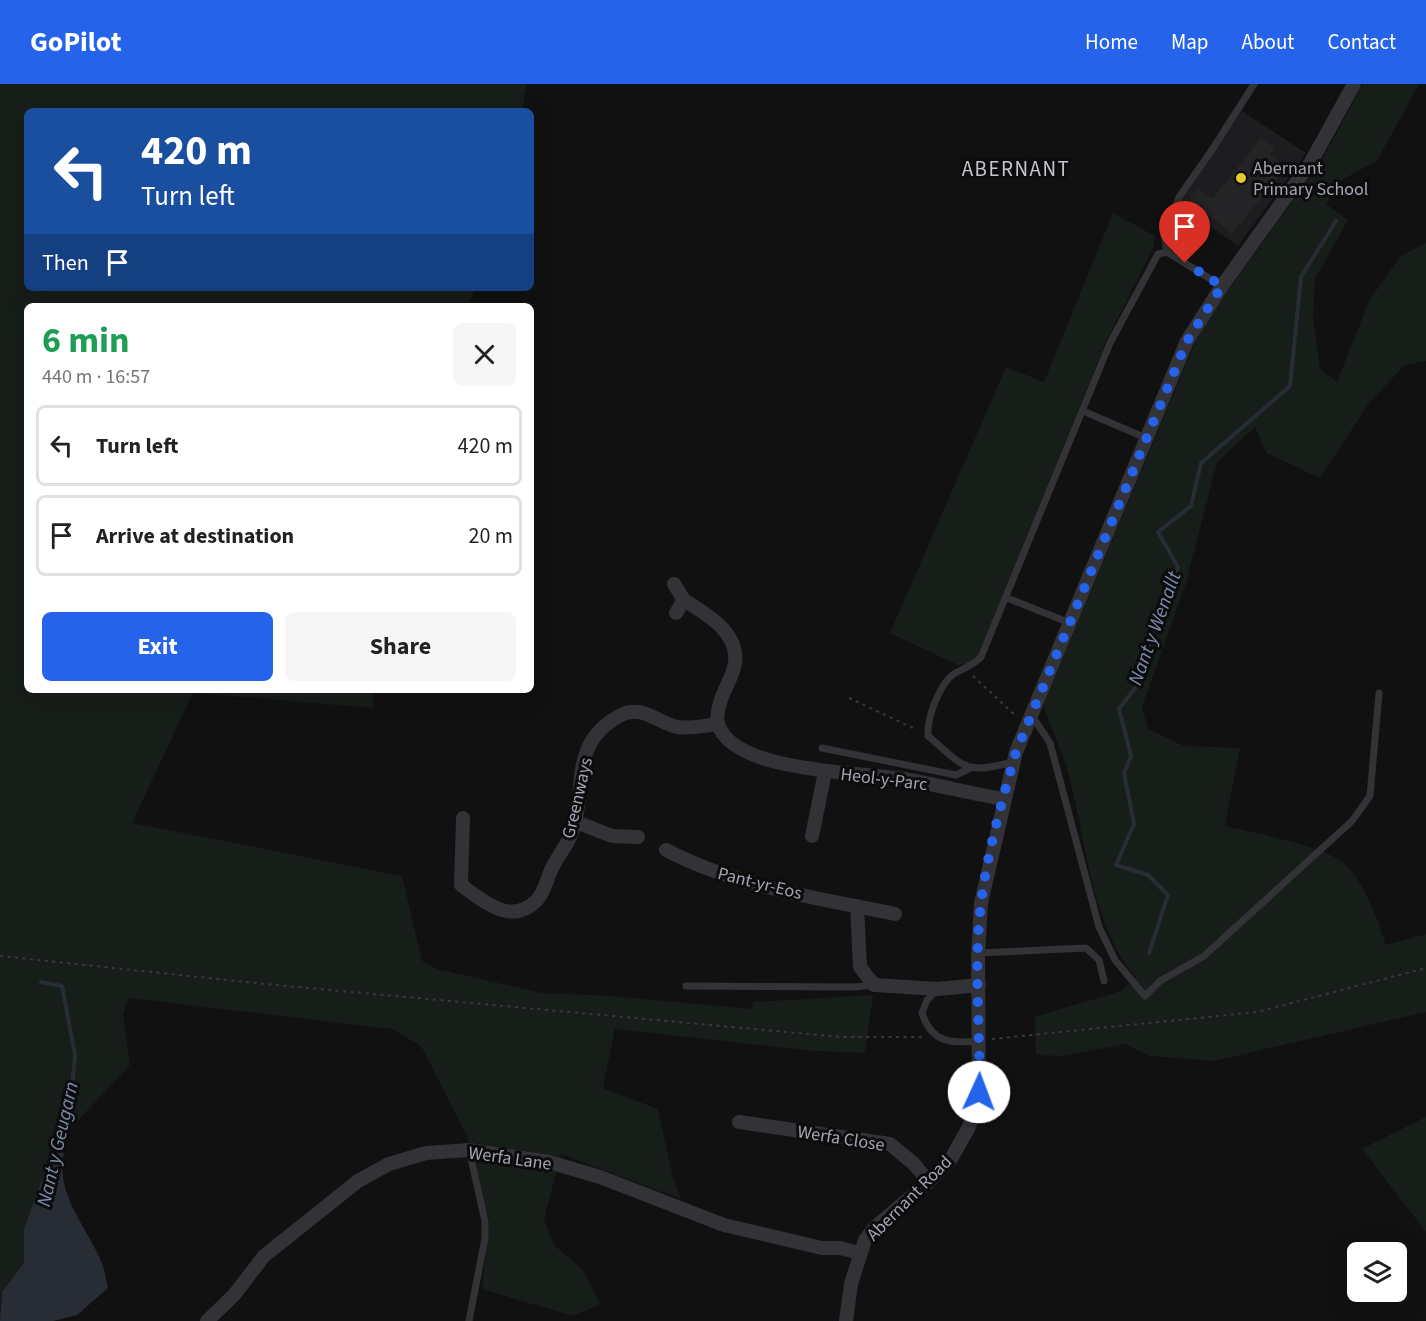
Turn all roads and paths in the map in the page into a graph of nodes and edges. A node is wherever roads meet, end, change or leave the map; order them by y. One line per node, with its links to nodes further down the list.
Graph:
1 (1254, 84): 3 (lane)
2 (1354, 84): 4 (street, Abernant Road)
3 (1167, 252): 4 (lane); 5 (lane)
4 (1222, 286): 6 (street, Abernant Road)
5 (1083, 411): 6 (lane); 8 (lane)
6 (1146, 438): 11 (street, Abernant Road)
7 (674, 584): 9 (street)
8 (1007, 598): 11 (lane); 12 (lane)
9 (684, 600): 10 (street); 16 (street)
10 (676, 613)
11 (1070, 623): 15 (street, Abernant Road)
12 (970, 668): 15 (path); 17 (lane)
13 (1379, 693): 15 (lane)
14 (849, 698): 17 (path)
15 (1032, 716): 19 (street, Abernant Road)
16 (718, 724): 21 (street, Heol-y-Parc); 24 (street, Greenways)
17 (928, 736): 20 (lane)
18 (822, 748): 20 (lane)
19 (1013, 762): 20 (lane); 22 (street, Abernant Road)
20 (969, 769)
21 (825, 772): 22 (street, Heol-y-Parc); 25 (street)
22 (1003, 799): 30 (street, Abernant Road)
23 (463, 818): 24 (street, Greenways)
24 (576, 822): 26 (street)
25 (812, 836)
26 (638, 837)
27 (666, 850): 28 (street, Pant-yr-Eos)
28 (857, 906): 29 (street, Pant-yr-Eos); 34 (street)
29 (895, 914)
30 (978, 953): 33 (lane); 35 (street, Abernant Road)
31 (0, 956): 38 (path)
32 (1426, 968): 39 (path)
33 (1104, 981)
34 (874, 985): 36 (lane); 37 (street)
35 (979, 985): 37 (street); 39 (street, Abernant Road)
36 (686, 986)
37 (938, 989): 38 (lane)
38 (938, 1037): 39 (lane)
39 (980, 1041): 42 (street, Abernant Road)
40 (739, 1122): 42 (street, Werfa Close)
41 (469, 1150): 43 (street, Werfa Lane); 44 (street, Werfa Lane); 45 (lane)
42 (929, 1182): 43 (street, Abernant Road)
43 (860, 1253): 46 (street, Abernant Road)
44 (207, 1321)
45 (469, 1321)
46 (846, 1321)

